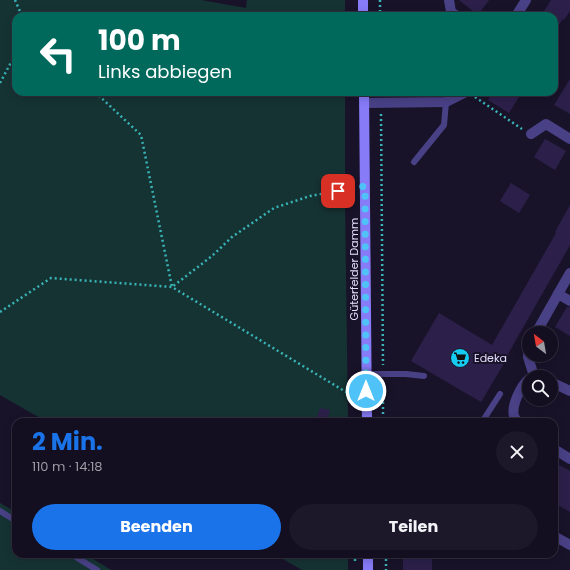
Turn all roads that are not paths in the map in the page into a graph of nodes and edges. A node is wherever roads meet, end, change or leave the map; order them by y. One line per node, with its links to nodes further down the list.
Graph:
1 (363, 0): 4 (street)
2 (449, 0): 5 (street)
3 (526, 0): 6 (street)
4 (363, 12)
5 (451, 12)
6 (518, 12)
7 (364, 96): 10 (street, Güterfelder Damm)
8 (464, 96): 9 (street)
9 (446, 102): 10 (street); 13 (lane)
10 (364, 103): 18 (street, Güterfelder Damm)
11 (531, 134): 12 (street)
12 (570, 139)
13 (414, 162)
14 (570, 273): 15 (street)
15 (558, 294): 16 (street); 17 (street)
16 (570, 301)
17 (540, 326)
18 (366, 374): 19 (lane); 24 (street, Güterfelder Damm)
19 (424, 376)
20 (558, 385): 22 (street)
21 (522, 387): 26 (street)
22 (570, 391)
23 (500, 394): 25 (lane)
24 (367, 418)
25 (485, 418)
26 (515, 418)
27 (558, 452): 28 (street)
28 (570, 459)
29 (0, 511): 30 (lane)
30 (12, 518)
31 (558, 538): 32 (street)
32 (570, 545)
33 (77, 558): 35 (lane)
34 (368, 558): 36 (street)
35 (97, 570)
36 (368, 570)

